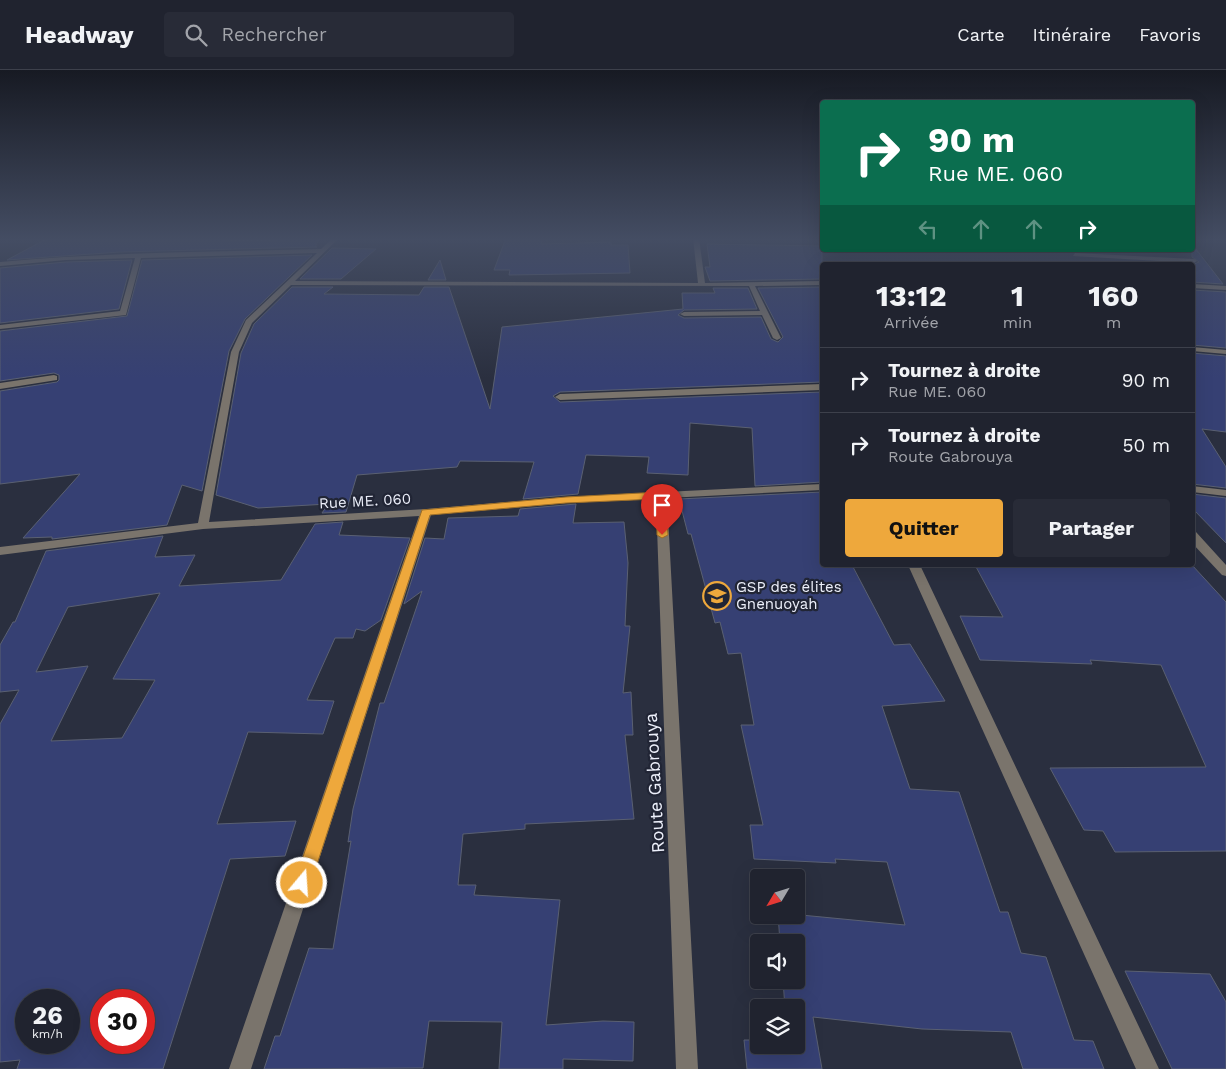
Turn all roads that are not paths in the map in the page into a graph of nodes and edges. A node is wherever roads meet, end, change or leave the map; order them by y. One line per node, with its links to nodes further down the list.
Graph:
1 (751, 284): 9 (street)
2 (131, 285): 11 (street)
3 (289, 285): 24 (street)
4 (624, 285): 5 (street)
5 (702, 285): 6 (street)
6 (721, 285)
7 (1195, 286): 8 (street)
8 (1226, 288)
9 (765, 313): 10 (street); 12 (street)
10 (684, 314)
11 (0, 328)
12 (776, 338)
13 (1195, 349): 14 (street)
14 (1226, 352)
15 (54, 378): 16 (street)
16 (0, 386)
17 (820, 387): 18 (street)
18 (560, 397)
19 (820, 487): 22 (street, Rue ME. 060)
20 (1195, 489): 21 (street)
21 (1226, 493)
22 (660, 495): 23 (street, Rue ME. 060); 30 (street, Route Gabrouya)
23 (426, 512): 24 (street, Rue ME. 060); 29 (street)
24 (203, 526): 26 (street, Rue ME. 060)
25 (1195, 538): 28 (street)
26 (0, 551)
27 (915, 567): 31 (street)
28 (1226, 572)
29 (240, 1069)
30 (687, 1069)
31 (1148, 1069)

